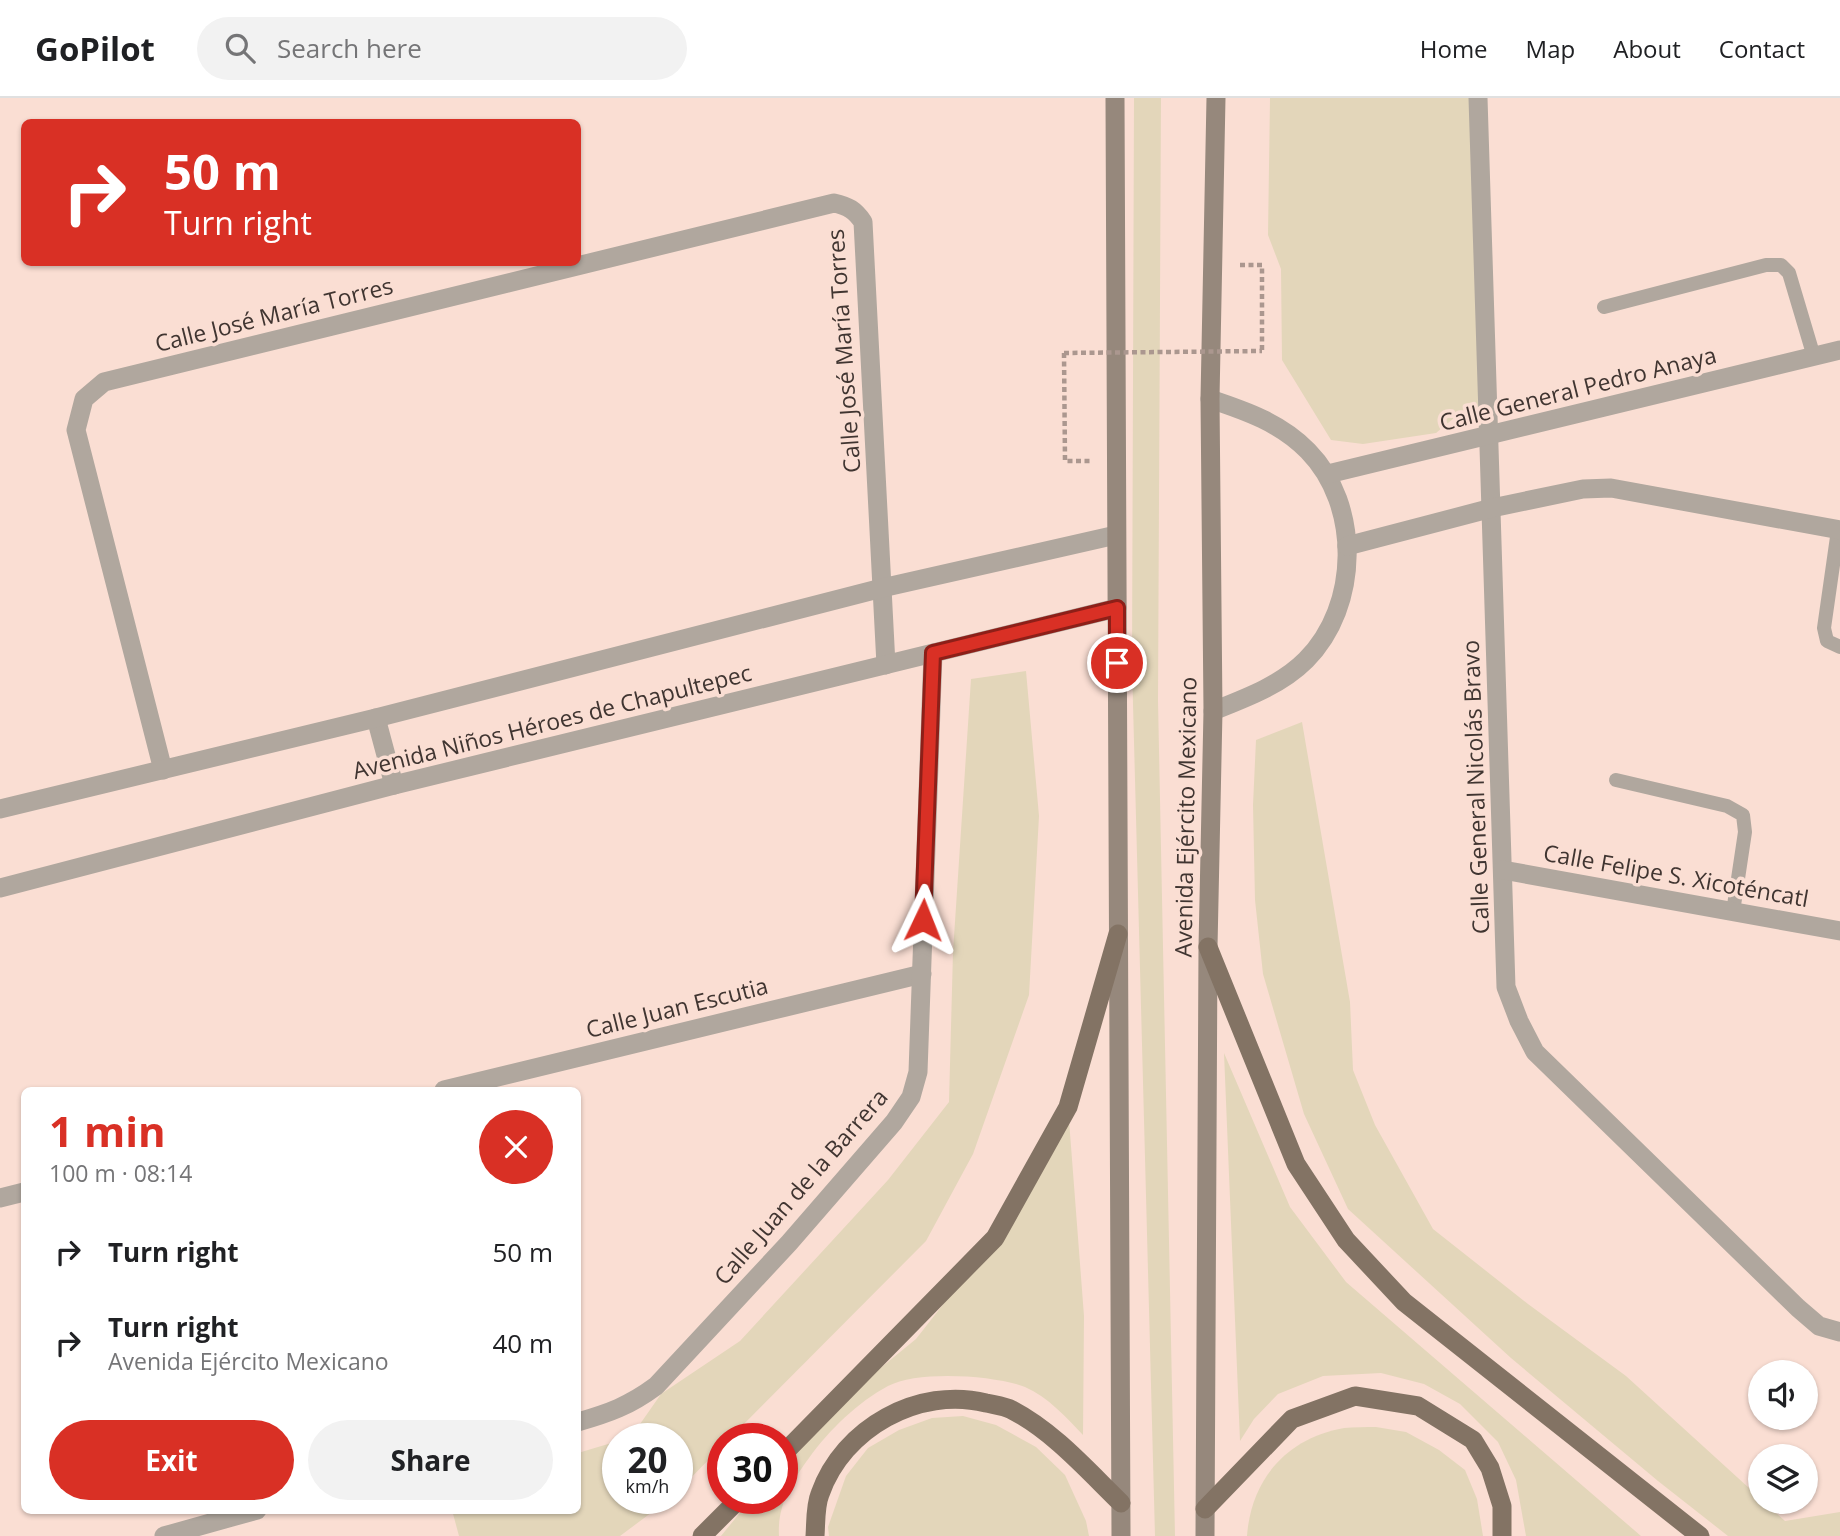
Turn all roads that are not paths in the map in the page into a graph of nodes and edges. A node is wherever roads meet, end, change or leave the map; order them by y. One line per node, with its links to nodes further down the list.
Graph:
1 (1115, 98): 14 (main road)
2 (1216, 98): 9 (main road, Avenida Ejército Mexicano)
3 (1478, 98): 10 (street, Calle General Nicolás Bravo)
4 (581, 265): 16 (street, Calle José María Torres)
5 (577, 266): 23 (street, Calle José María Torres)
6 (1604, 307): 8 (lane)
7 (1840, 350): 8 (street, Calle General Pedro Anaya)
8 (1814, 357): 10 (street, Calle General Pedro Anaya)
9 (1210, 399): 11 (street); 21 (main road, Avenida Ejército Mexicano)
10 (1489, 436): 11 (street, Calle General Pedro Anaya); 12 (street, Calle General Nicolás Bravo)
11 (1328, 474): 15 (street)
12 (1492, 508): 13 (street); 15 (street); 27 (street, Calle General Nicolás Bravo)
13 (1839, 530): 18 (lane)
14 (1116, 535): 16 (street, Avenida Niños Héroes de Chapultepec); 17 (main road)
15 (1347, 547): 21 (street)
16 (882, 588): 20 (street, Calle José María Torres); 22 (street, Avenida Niños Héroes de Chapultepec)
17 (1117, 608): 19 (street, Avenida Niños Héroes de Chapultepec); 31 (main road)
18 (1840, 647)
19 (933, 653): 20 (street, Avenida Niños Héroes de Chapultepec); 33 (street, Calle Juan de la Barrera)
20 (886, 665): 25 (street, Avenida Niños Héroes de Chapultepec)
21 (1213, 711): 32 (main road, Avenida Ejército Mexicano)
22 (376, 718): 23 (street, Avenida Niños Héroes de Chapultepec); 25 (street)
23 (163, 770): 26 (street, Avenida Niños Héroes de Chapultepec)
24 (1616, 780): 29 (lane)
25 (394, 785): 28 (street, Avenida Niños Héroes de Chapultepec)
26 (0, 809)
27 (1503, 870): 29 (street, Calle Felipe S. Xicoténcatl); 37 (street, Calle General Nicolás Bravo)
28 (0, 888)
29 (1733, 912): 30 (street, Calle Felipe S. Xicoténcatl)
30 (1840, 931)
31 (1118, 934): 39 (main road); 40 (main road)
32 (1208, 947): 41 (main road, Avenida Ejército Mexicano); 50 (main road)
33 (922, 974): 34 (street, Calle Juan Escutia); 38 (street, Calle Juan de la Barrera)
34 (456, 1087)
35 (21, 1193): 36 (street)
36 (0, 1198)
37 (1840, 1332)
38 (581, 1421)
39 (798, 1439)
40 (1121, 1503): 46 (main road); 47 (main road)
41 (1205, 1509): 48 (main road, Avenida Ejército Mexicano); 49 (main road)
42 (243, 1514): 44 (street)
43 (724, 1514): 45 (main road)
44 (164, 1536)
45 (702, 1536)
46 (815, 1536)
47 (1121, 1536)
48 (1205, 1536)
49 (1502, 1536)
50 (1700, 1536)

